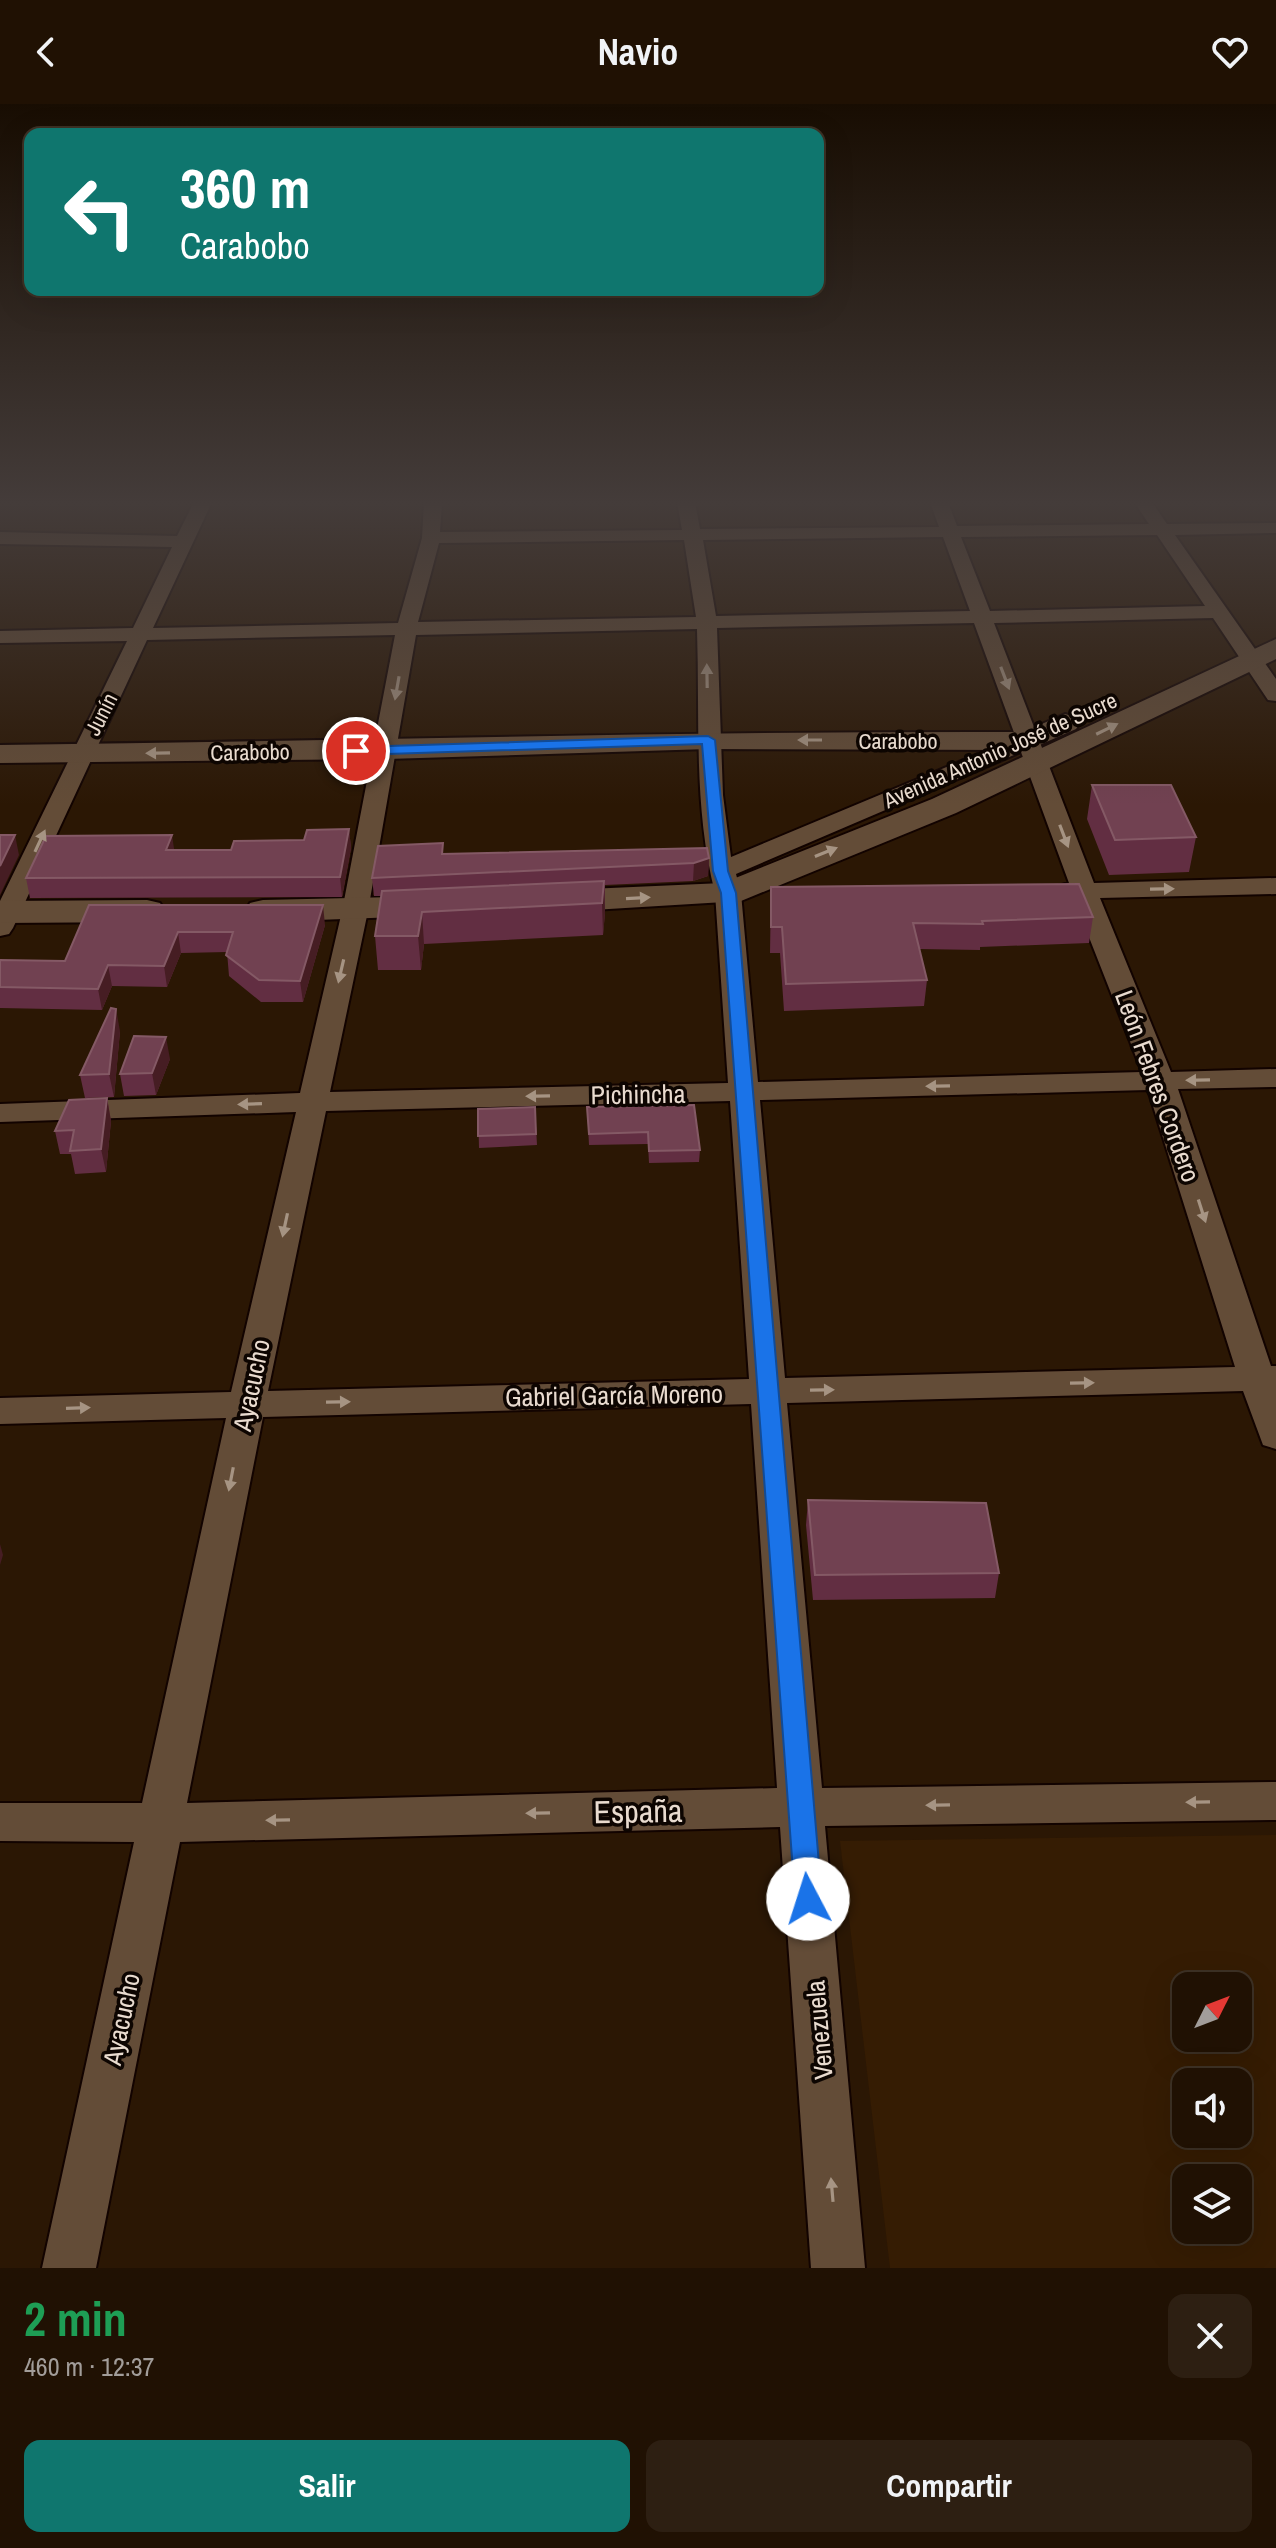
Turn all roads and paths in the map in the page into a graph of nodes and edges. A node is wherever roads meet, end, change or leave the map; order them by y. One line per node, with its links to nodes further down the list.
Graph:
1 (153, 603): 11 (street, Junín)
2 (414, 603): 10 (street, Ayacucho)
3 (703, 603): 9 (street, Venezuela)
4 (976, 603): 7 (street, León Febres Cordero)
5 (1213, 603): 6 (street)
6 (1219, 612): 7 (street); 13 (street)
7 (981, 616): 9 (street); 17 (street, León Febres Cordero, one-way to 17)
8 (1276, 622): 13 (main road, Avenida Antonio José de Sucre)
9 (707, 623): 10 (street); 15 (street, Venezuela, one-way to 9)
10 (407, 628): 11 (street); 16 (street, Ayacucho, one-way to 16)
11 (140, 634): 12 (street); 18 (street, Junín)
12 (0, 637)
13 (1255, 650): 14 (street); 17 (main road, Avenida Antonio José de Sucre)
14 (1276, 695)
15 (708, 740): 16 (main road, Carabobo); 17 (main road, Carabobo, one-way to 15); 20 (street, Venezuela)
16 (387, 750): 18 (main road, Carabobo, one-way to 18); 29 (street, Ayacucho)
17 (1032, 752): 20 (main road, Avenida Antonio José de Sucre); 22 (street, León Febres Cordero, one-way to 22)
18 (81, 753): 19 (main road, Carabobo); 30 (street, Junín, one-way to 18)
19 (0, 754)
20 (724, 882): 24 (street); 25 (main road, Avenida Antonio José de Sucre, one-way to 20); 33 (street, Venezuela)
21 (1276, 886): 22 (street, one-way to 21)
22 (1084, 890): 23 (street); 32 (street, León Febres Cordero)
23 (1038, 891)
24 (790, 893)
25 (513, 903)
26 (466, 906): 29 (main road)
27 (181, 911): 30 (main road)
28 (229, 911): 29 (main road)
29 (355, 911): 34 (street, Ayacucho, one-way to 34)
30 (3, 917)
31 (1276, 1078): 32 (street, Pichincha, one-way to 32)
32 (1160, 1081): 33 (street, Pichincha, one-way to 33); 36 (street, León Febres Cordero, one-way to 36)
33 (745, 1091): 34 (street, Pichincha, one-way to 34); 37 (street, Venezuela)
34 (312, 1102): 35 (street, Pichincha, one-way to 35); 38 (street, Ayacucho, one-way to 38)
35 (0, 1113)
36 (1266, 1379): 37 (street, Gabriel García Moreno, one-way to 36); 40 (street, León Febres Cordero)
37 (766, 1391): 38 (street, Gabriel García Moreno, one-way to 37); 42 (street, Venezuela)
38 (247, 1404): 39 (street, Gabriel García Moreno, one-way to 38); 44 (street, Ayacucho, one-way to 44)
39 (0, 1411)
40 (1276, 1436)
41 (1276, 1801): 42 (street, España, one-way to 42)
42 (801, 1807): 44 (street, España, one-way to 44); 46 (street, Venezuela, one-way to 42)
43 (0, 1822): 44 (street, España)
44 (162, 1823): 45 (street, Ayacucho)
45 (69, 2268)
46 (838, 2268)

